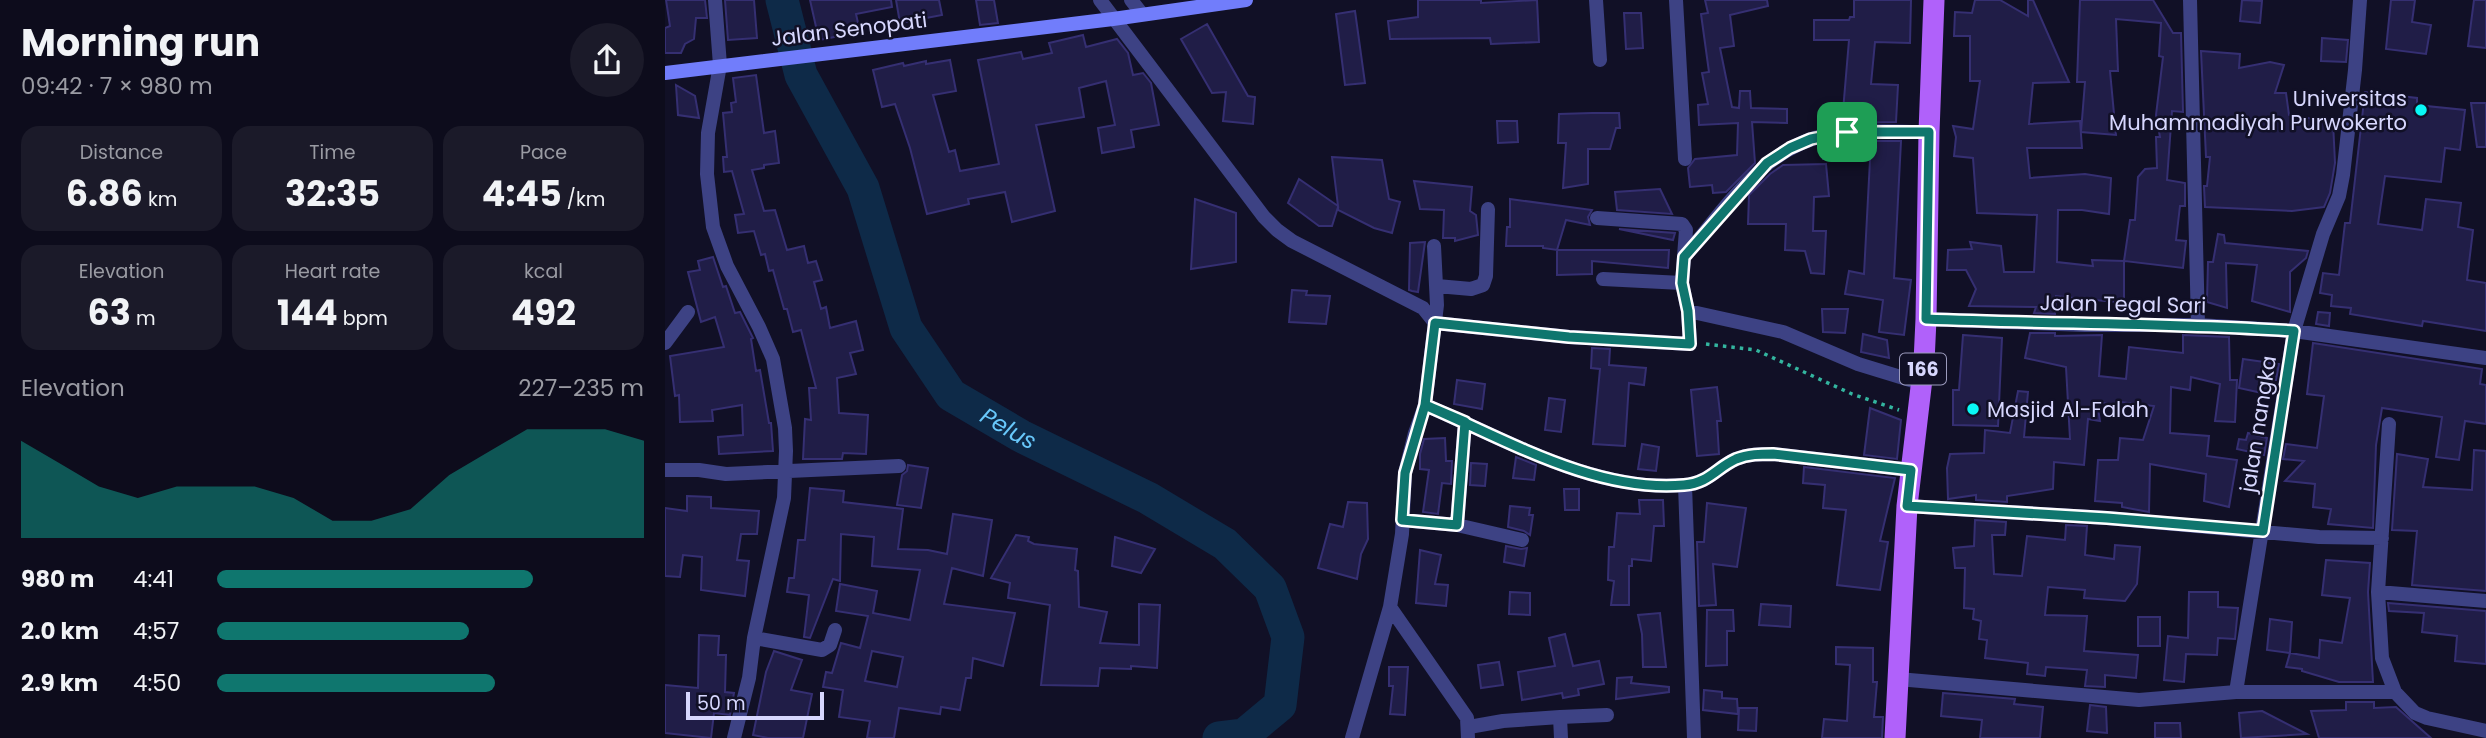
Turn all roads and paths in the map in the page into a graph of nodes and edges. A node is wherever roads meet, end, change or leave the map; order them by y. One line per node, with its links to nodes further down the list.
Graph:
1 (715, 0): 13 (street)
2 (1100, 0): 11 (street)
3 (1131, 0): 10 (street)
4 (1247, 0): 10 (main road, Jalan Senopati)
5 (1596, 0): 12 (street)
6 (1676, 0): 16 (street)
7 (1934, 0): 15 (main road, 166)
8 (2190, 0): 28 (street)
9 (2360, 0): 29 (street, jalan nangka)
10 (1142, 14): 11 (main road, Jalan Senopati)
11 (1118, 18): 13 (main road, Jalan Senopati); 27 (street)
12 (1599, 60)
13 (713, 66): 14 (main road, Jalan Senopati); 41 (street)
14 (665, 73)
15 (1929, 132): 20 (street); 26 (main road, 166)
16 (1685, 159)
17 (1489, 209): 23 (street)
18 (1597, 218): 20 (street)
19 (1434, 246): 23 (street)
20 (1684, 257): 22 (street)
21 (1603, 279): 22 (street)
22 (1682, 283): 24 (street)
23 (1437, 294): 27 (street)
24 (1688, 311): 30 (street); 33 (street)
25 (688, 312): 31 (street)
26 (1926, 319): 28 (street, Jalan Tegal Sari); 33 (main road, 166)
27 (1435, 323): 30 (street); 34 (street)
28 (2198, 325): 29 (street, Jalan Tegal Sari)
29 (2294, 331): 32 (street, Jalan Tegal Sari); 46 (street, jalan nangka)
30 (1689, 339): 35 (path)
31 (665, 343)
32 (2486, 358)
33 (1920, 383): 35 (main road, 166)
34 (1425, 405): 36 (street); 44 (street)
35 (1917, 417): 40 (main road, 166)
36 (1465, 422): 42 (street); 45 (street)
37 (2389, 424): 47 (street)
38 (899, 466): 41 (street)
39 (665, 470): 41 (street)
40 (1911, 470): 42 (street); 43 (main road, 166)
41 (786, 473): 53 (street)
42 (1685, 485): 64 (street)
43 (1912, 507): 46 (street); 54 (main road, 166)
44 (1402, 520): 45 (street); 51 (street)
45 (1457, 525): 48 (street)
46 (2263, 531): 47 (street); 55 (street, jalan nangka)
47 (2382, 538): 49 (street)
48 (1522, 540)
49 (2378, 592): 50 (street); 56 (street)
50 (2486, 601)
51 (1390, 607): 60 (street); 62 (street)
52 (835, 630): 53 (street)
53 (754, 638): 61 (street)
54 (1904, 680): 55 (street); 65 (main road, 166)
55 (2236, 692): 56 (street)
56 (2395, 692): 59 (street)
57 (1607, 715): 58 (street)
58 (1560, 717): 60 (street); 63 (street)
59 (2486, 731)
60 (1469, 733)
61 (734, 738)
62 (1352, 738)
63 (1561, 738)
64 (1694, 738)
65 (1895, 738)

